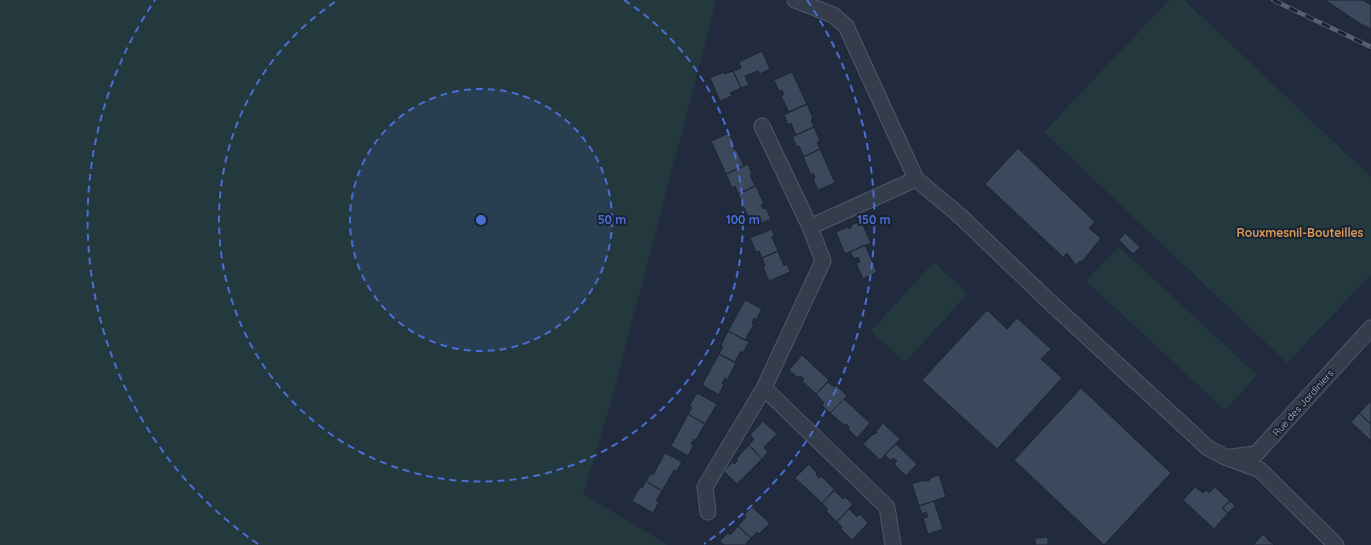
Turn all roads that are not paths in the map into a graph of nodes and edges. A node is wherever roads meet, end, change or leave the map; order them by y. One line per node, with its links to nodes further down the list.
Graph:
1 (795, 0): 3 (street)
2 (762, 126): 4 (street)
3 (916, 179): 4 (street); 7 (street)
4 (810, 227): 6 (street)
5 (1371, 328): 7 (street, Rue des Jardiniers)
6 (764, 388): 8 (street); 9 (street)
7 (1225, 457): 10 (street)
8 (708, 512)
9 (892, 545)
10 (1336, 545)

